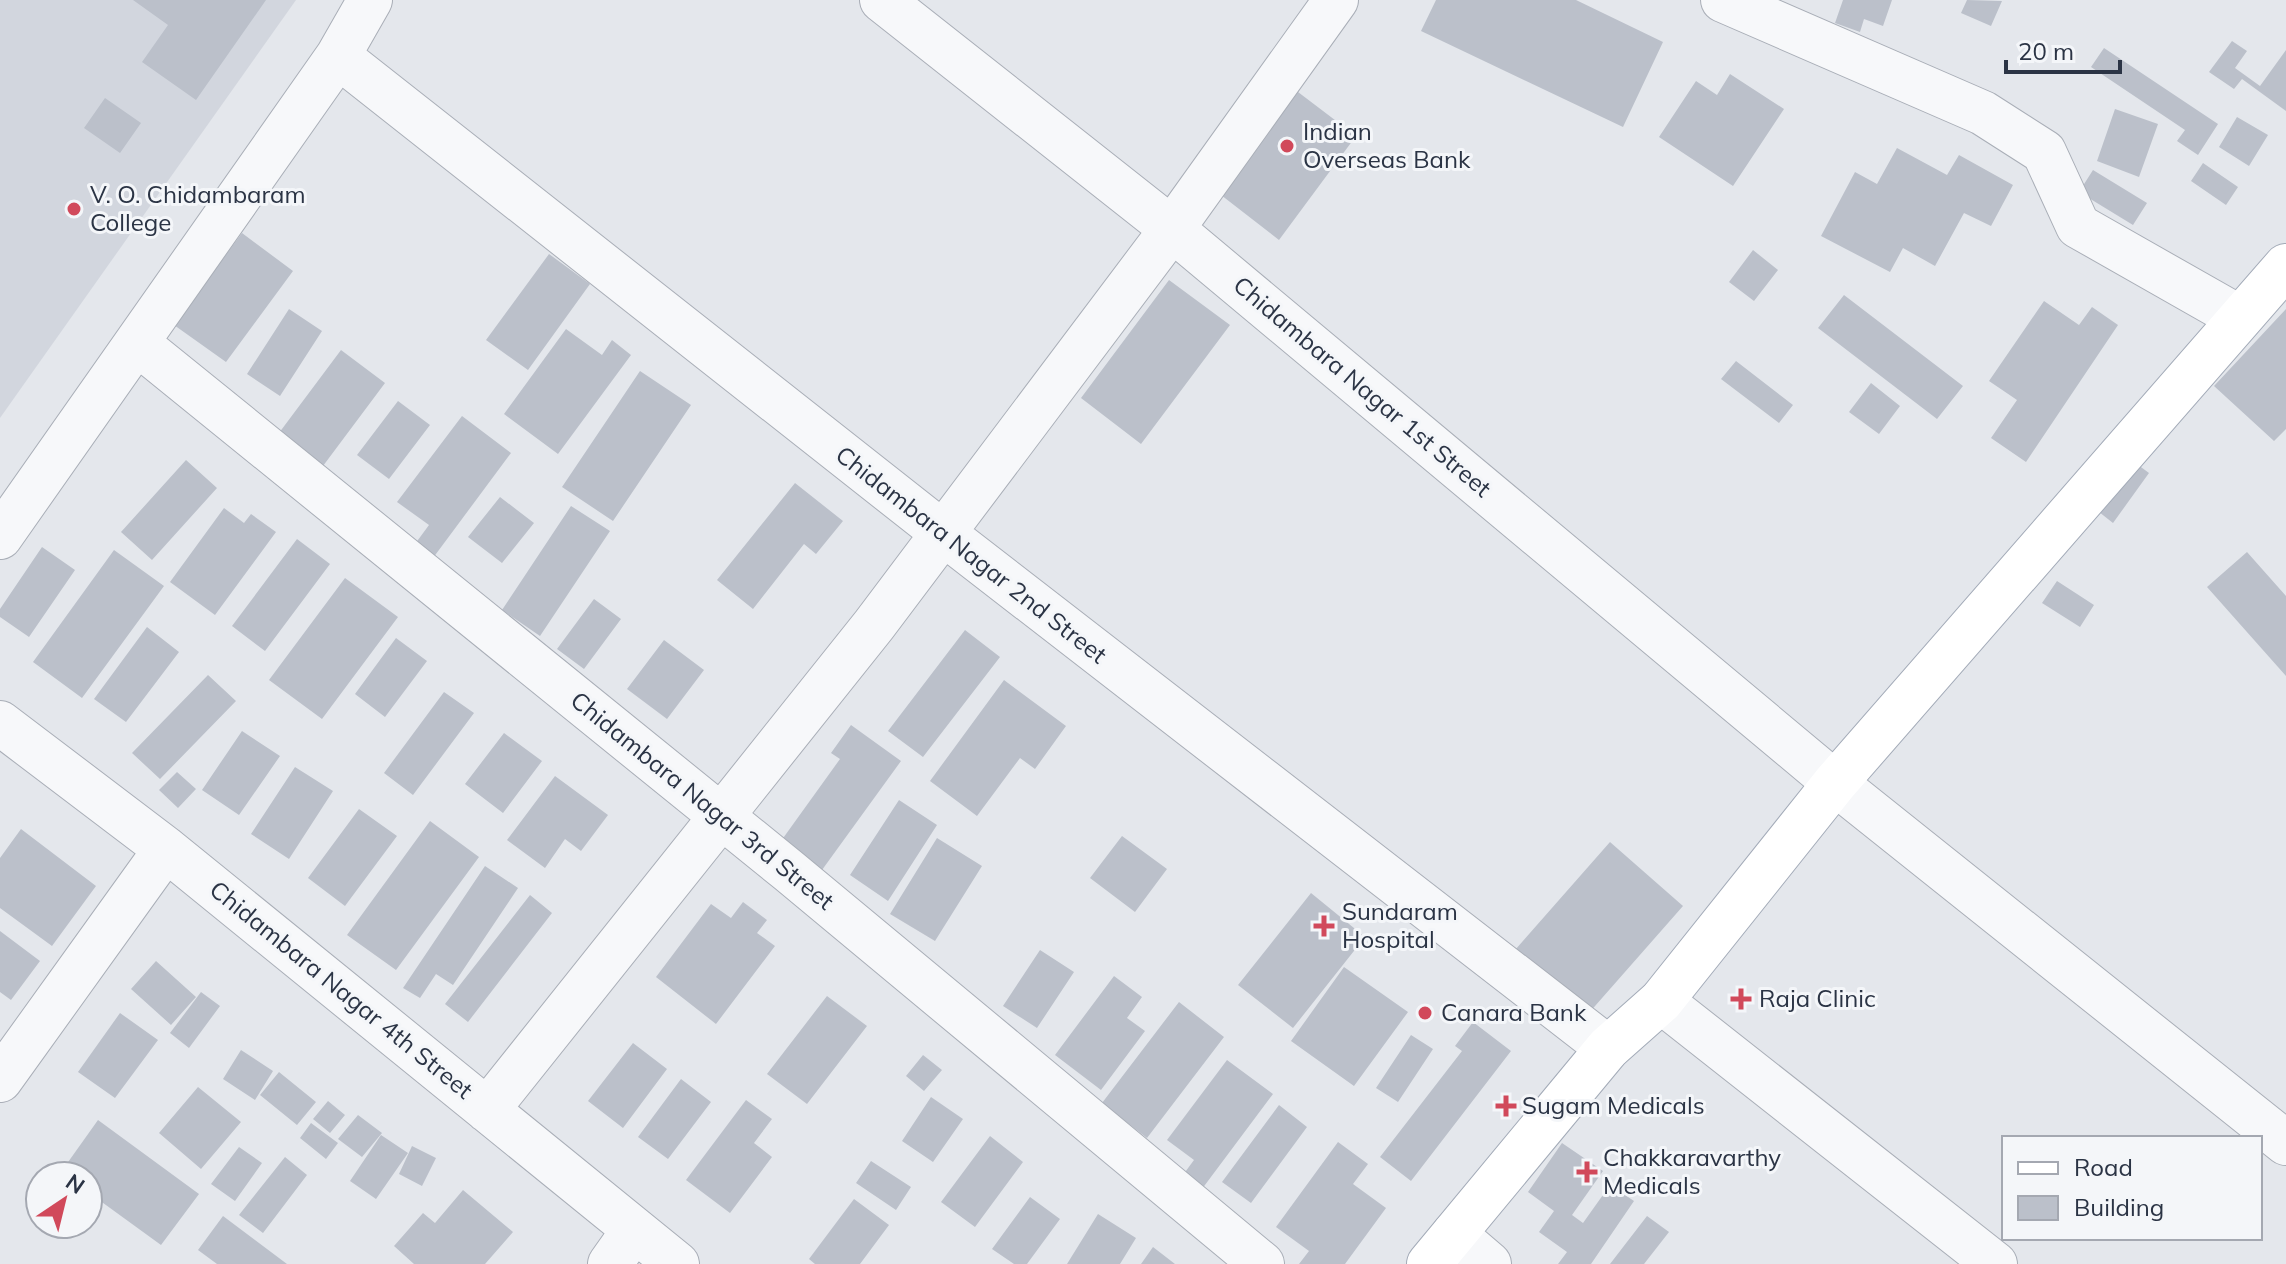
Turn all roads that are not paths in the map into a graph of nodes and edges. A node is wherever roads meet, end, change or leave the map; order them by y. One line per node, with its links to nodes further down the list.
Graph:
1 (370, 0): 5 (street)
2 (882, 0): 6 (street, Chidambara Nagar 1st Street)
3 (1336, 0): 6 (street)
4 (1723, 0): 8 (street)
5 (338, 56): 9 (street); 10 (street, Chidambara Nagar 2nd Street)
6 (1172, 229): 10 (street); 13 (street, Chidambara Nagar 1st Street)
7 (2286, 266): 8 (main road)
8 (2240, 318): 13 (main road)
9 (137, 343): 11 (street); 14 (street, Chidambara Nagar 3rd Street)
10 (943, 533): 14 (street); 17 (street, Chidambara Nagar 2nd Street)
11 (0, 537)
12 (0, 723): 15 (street, Chidambara Nagar 4th Street)
13 (1835, 783): 16 (main road); 20 (street, Chidambara Nagar 1st Street)
14 (722, 817): 19 (street); 24 (street, Chidambara Nagar 3rd Street)
15 (166, 849): 18 (street); 19 (street, Chidambara Nagar 4th Street)
16 (1661, 1001): 17 (main road); 26 (street)
17 (1608, 1048): 22 (main road)
18 (0, 1080)
19 (487, 1110): 21 (street, Chidambara Nagar 4th Street)
20 (2286, 1143)
21 (622, 1247): 23 (street, Chidambara Nagar 4th Street)
22 (1442, 1249): 25 (street)
23 (677, 1264)
24 (1262, 1264)
25 (1489, 1264)
26 (1995, 1264)

